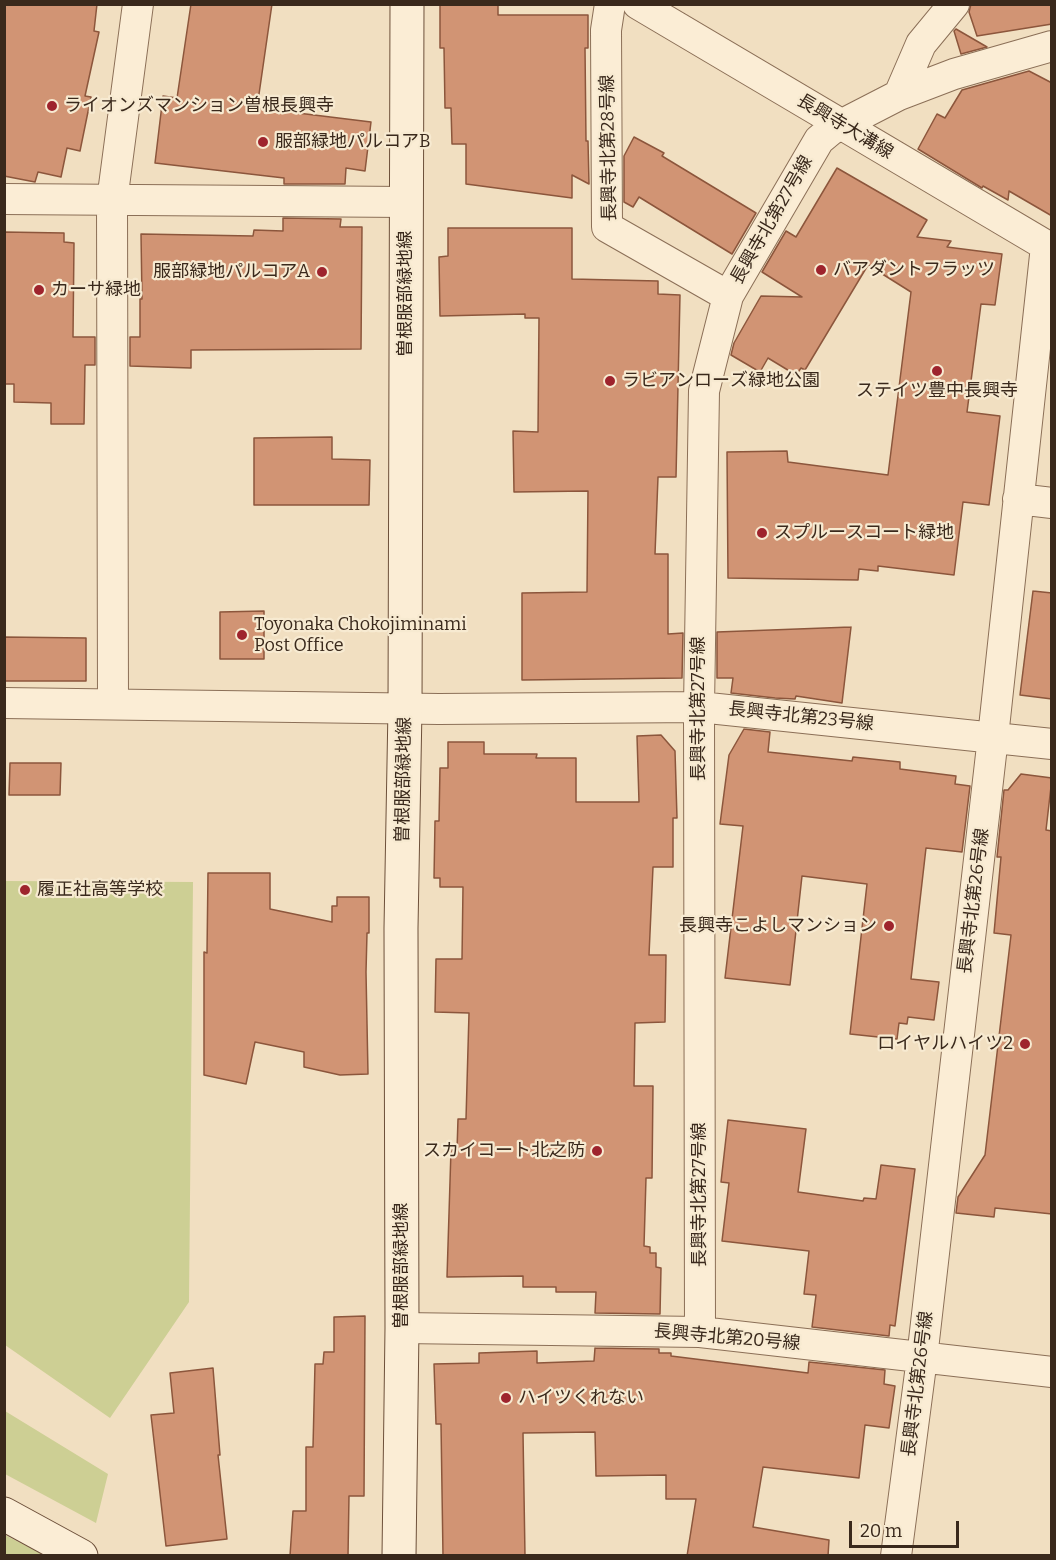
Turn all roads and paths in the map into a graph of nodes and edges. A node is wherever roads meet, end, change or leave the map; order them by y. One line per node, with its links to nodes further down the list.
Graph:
1 (138, 4): 10 (street)
2 (407, 4): 11 (street, 曽根服部緑地線)
3 (610, 4): 13 (street, 長興寺北第28号線)
4 (638, 4): 8 (street, 長興寺大溝線)
5 (954, 4): 7 (street)
6 (1052, 46): 7 (street, 長興寺北第27号線)
7 (899, 95): 8 (street, 長興寺北第27号線)
8 (842, 125): 12 (street, 長興寺大溝線); 13 (street, 長興寺北第27号線)
9 (4, 199): 10 (street)
10 (112, 201): 11 (street); 17 (street)
11 (406, 202): 19 (street, 曽根服部緑地線)
12 (1049, 247): 14 (street, 長興寺北第26号線)
13 (728, 296): 18 (street, 長興寺北第27号線)
14 (1018, 499): 15 (street); 20 (street, 長興寺北第26号線)
15 (1052, 503)
16 (4, 703): 17 (street, 長興寺北第23号線)
17 (113, 703): 19 (street, 長興寺北第23号線)
18 (699, 707): 19 (street, 長興寺北第23号線); 20 (street, 長興寺北第23号線); 23 (street, 長興寺北第27号線)
19 (405, 708): 22 (street, 曽根服部緑地線)
20 (993, 737): 21 (street, 長興寺北第23号線); 24 (street, 長興寺北第26号線)
21 (1052, 744)
22 (402, 1328): 23 (street, 長興寺北第20号線); 28 (street, 曽根服部緑地線)
23 (700, 1332): 24 (street, 長興寺北第20号線)
24 (922, 1358): 25 (street, 長興寺北第20号線); 29 (street, 長興寺北第26号線)
25 (1052, 1372)
26 (4, 1514): 27 (street)
27 (81, 1556)
28 (399, 1556)
29 (896, 1556)

